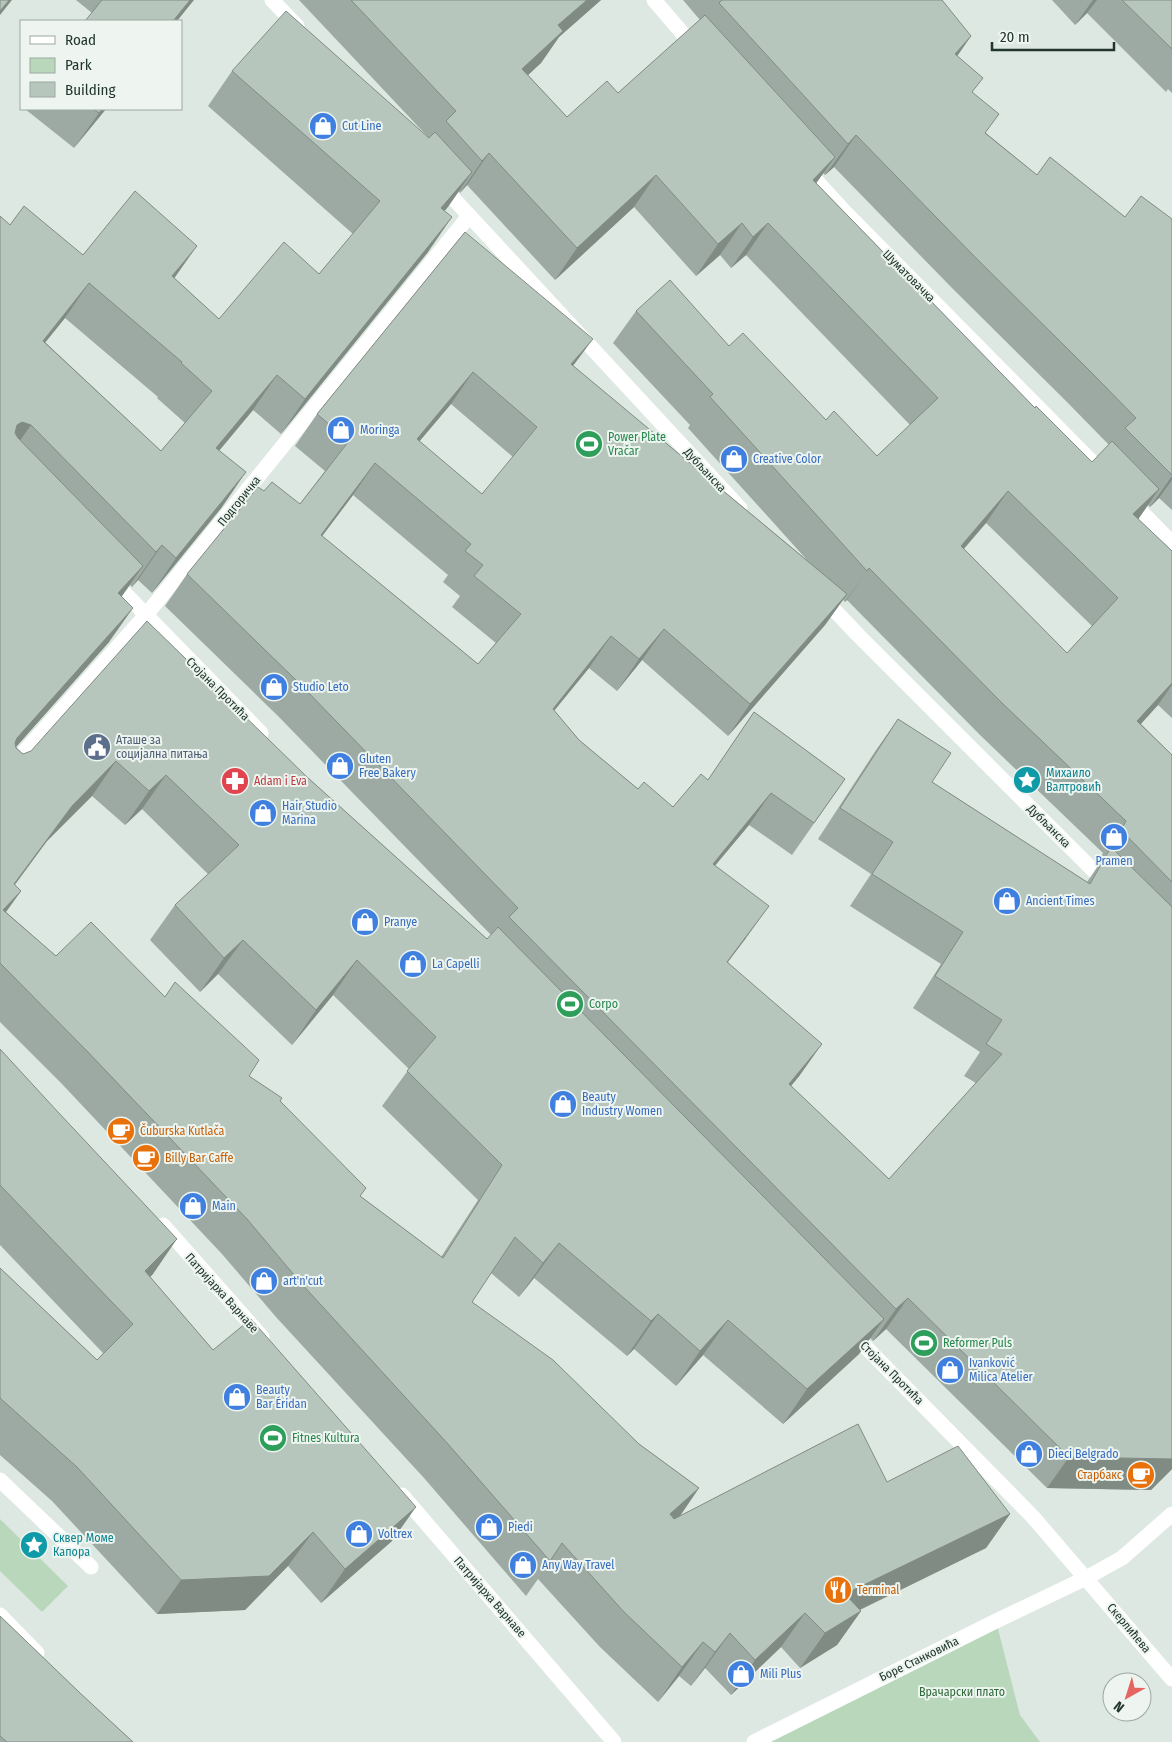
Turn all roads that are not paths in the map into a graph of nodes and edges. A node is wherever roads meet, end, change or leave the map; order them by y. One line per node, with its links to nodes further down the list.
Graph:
1 (272, 0): 3 (street)
2 (654, 0): 4 (street)
3 (306, 36)
4 (703, 57)
5 (797, 160): 9 (street, Шуматовачка)
6 (430, 173): 7 (street, Дубљанска)
7 (469, 216): 8 (street, Дубљанска); 12 (street, Подгоричка)
8 (751, 519)
9 (1172, 544)
10 (97, 565): 12 (street, Стојана Протића)
11 (811, 584): 15 (street, Дубљанска)
12 (146, 615): 13 (street, Стојана Протића); 14 (street, Подгоричка)
13 (271, 743)
14 (0, 780)
15 (1116, 893)
16 (154, 1215): 18 (street, Патријарха Варнаве)
17 (844, 1325): 23 (street, Стојана Протића)
18 (271, 1348)
19 (0, 1480): 22 (street)
20 (395, 1487): 27 (street, Патријарха Варнаве)
21 (1172, 1514): 23 (street, Боре Станковића)
22 (91, 1567)
23 (1086, 1578): 26 (street, Скерлићева); 28 (street, Боре Станковића)
24 (0, 1615): 25 (street)
25 (50, 1665)
26 (1172, 1679)
27 (614, 1742)
28 (754, 1742)

